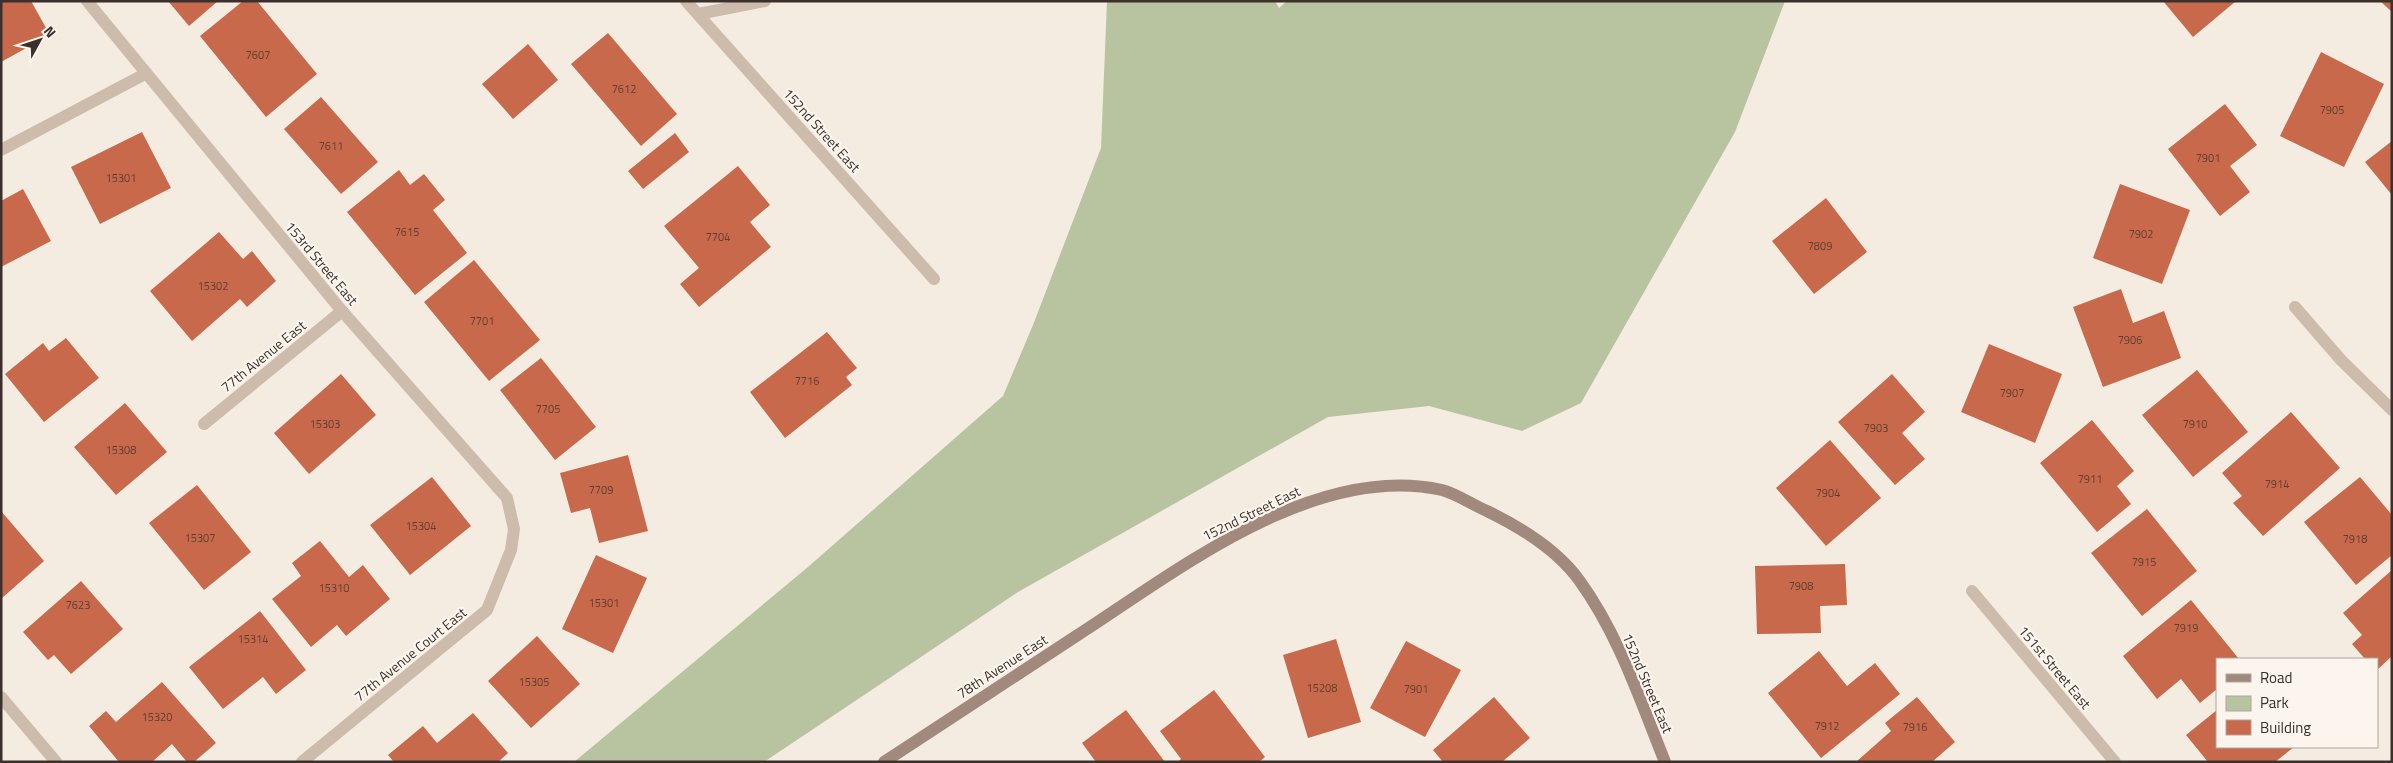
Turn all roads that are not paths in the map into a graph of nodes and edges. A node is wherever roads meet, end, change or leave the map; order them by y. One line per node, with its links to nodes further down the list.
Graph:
1 (86, 1): 5 (street, 153rd Street East)
2 (686, 1): 4 (street, 152nd Street East)
3 (765, 1): 4 (street)
4 (698, 14): 7 (street, 152nd Street East)
5 (145, 74): 6 (street); 9 (street, 153rd Street East)
6 (1, 150)
7 (934, 279)
8 (2295, 308): 10 (street)
9 (342, 311): 11 (street, 77th Avenue East); 12 (street, 153rd Street East)
10 (2392, 410)
11 (204, 424)
12 (511, 550): 17 (street, 77th Avenue Court East)
13 (1972, 591): 20 (street, 151st Street East)
14 (1137, 596): 18 (street, 78th Avenue East); 19 (street, 152nd Street East)
15 (1, 697): 16 (street)
16 (56, 762)
17 (302, 762)
18 (884, 762)
19 (1665, 762)
20 (2115, 762)

